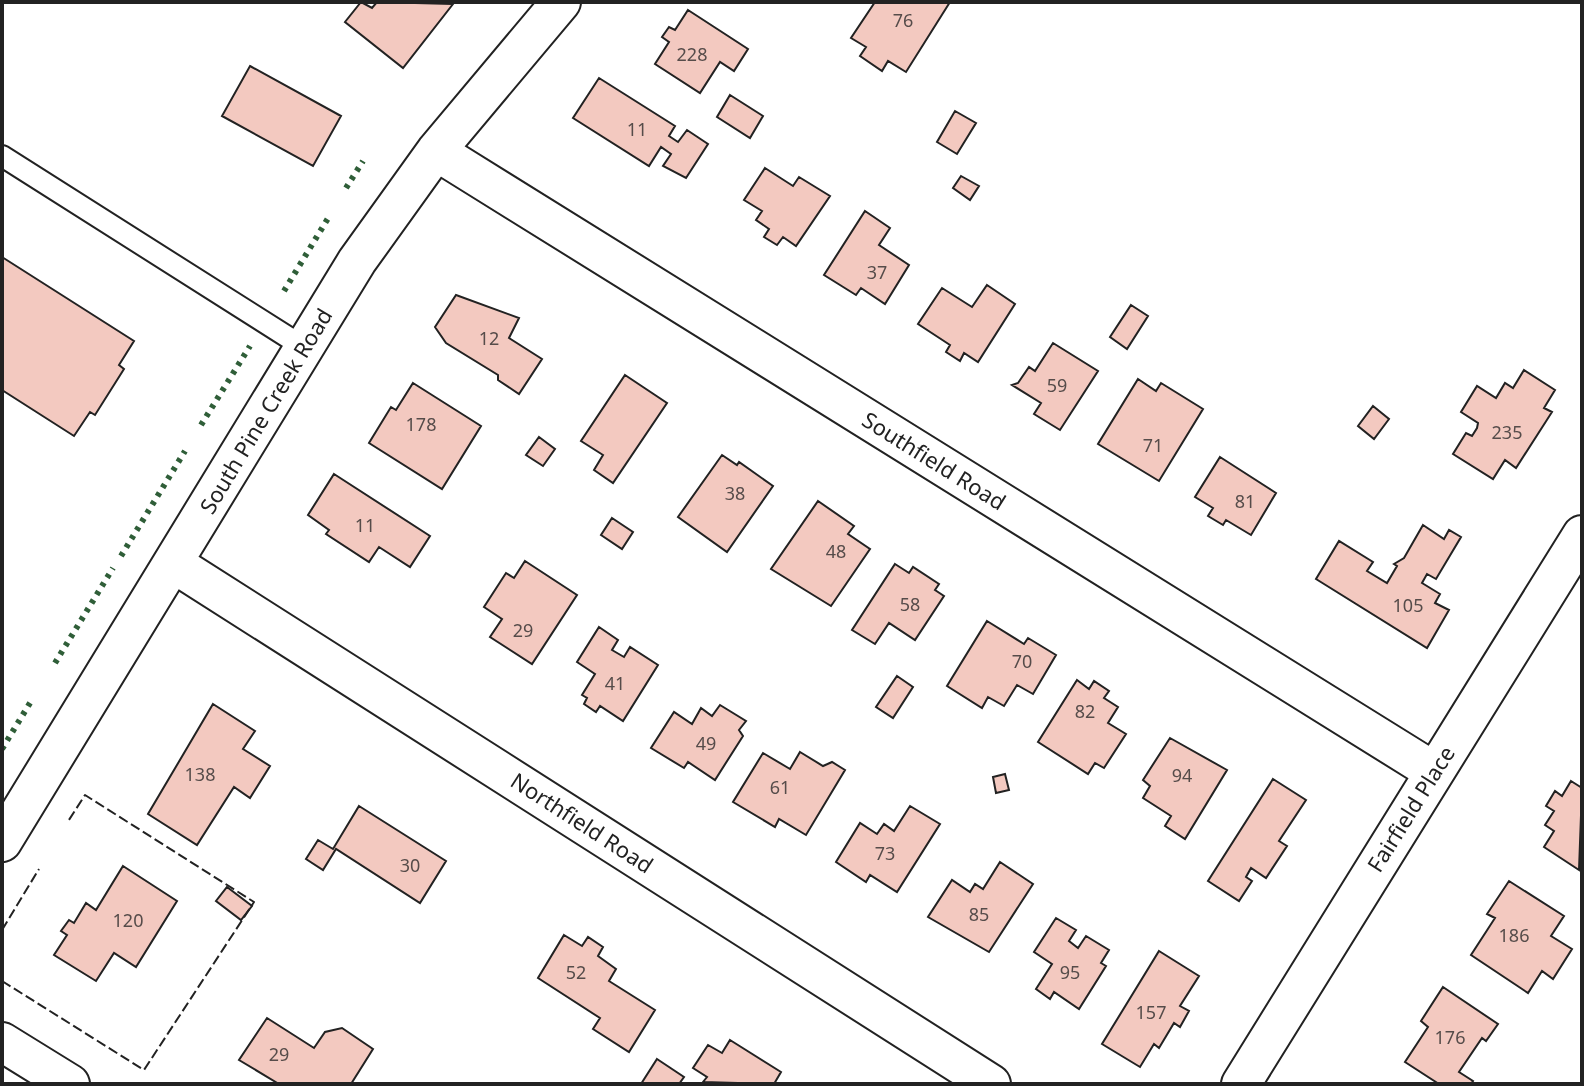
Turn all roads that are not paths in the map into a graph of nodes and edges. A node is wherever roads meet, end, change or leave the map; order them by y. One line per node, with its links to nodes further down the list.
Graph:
1 (561, 2): 2 (street, South Pine Creek Road)
2 (436, 151): 4 (street, South Pine Creek Road); 7 (street, Southfield Road)
3 (2, 156): 4 (lane)
4 (305, 348): 6 (street, South Pine Creek Road)
5 (1582, 535): 7 (street, Fairfield Place)
6 (173, 563): 8 (street, South Pine Creek Road); 11 (street, Northfield Road)
7 (1433, 771): 12 (street, Fairfield Place)
8 (2, 842)
9 (2, 1042): 10 (street)
10 (70, 1084)
11 (991, 1084)
12 (1241, 1084)

